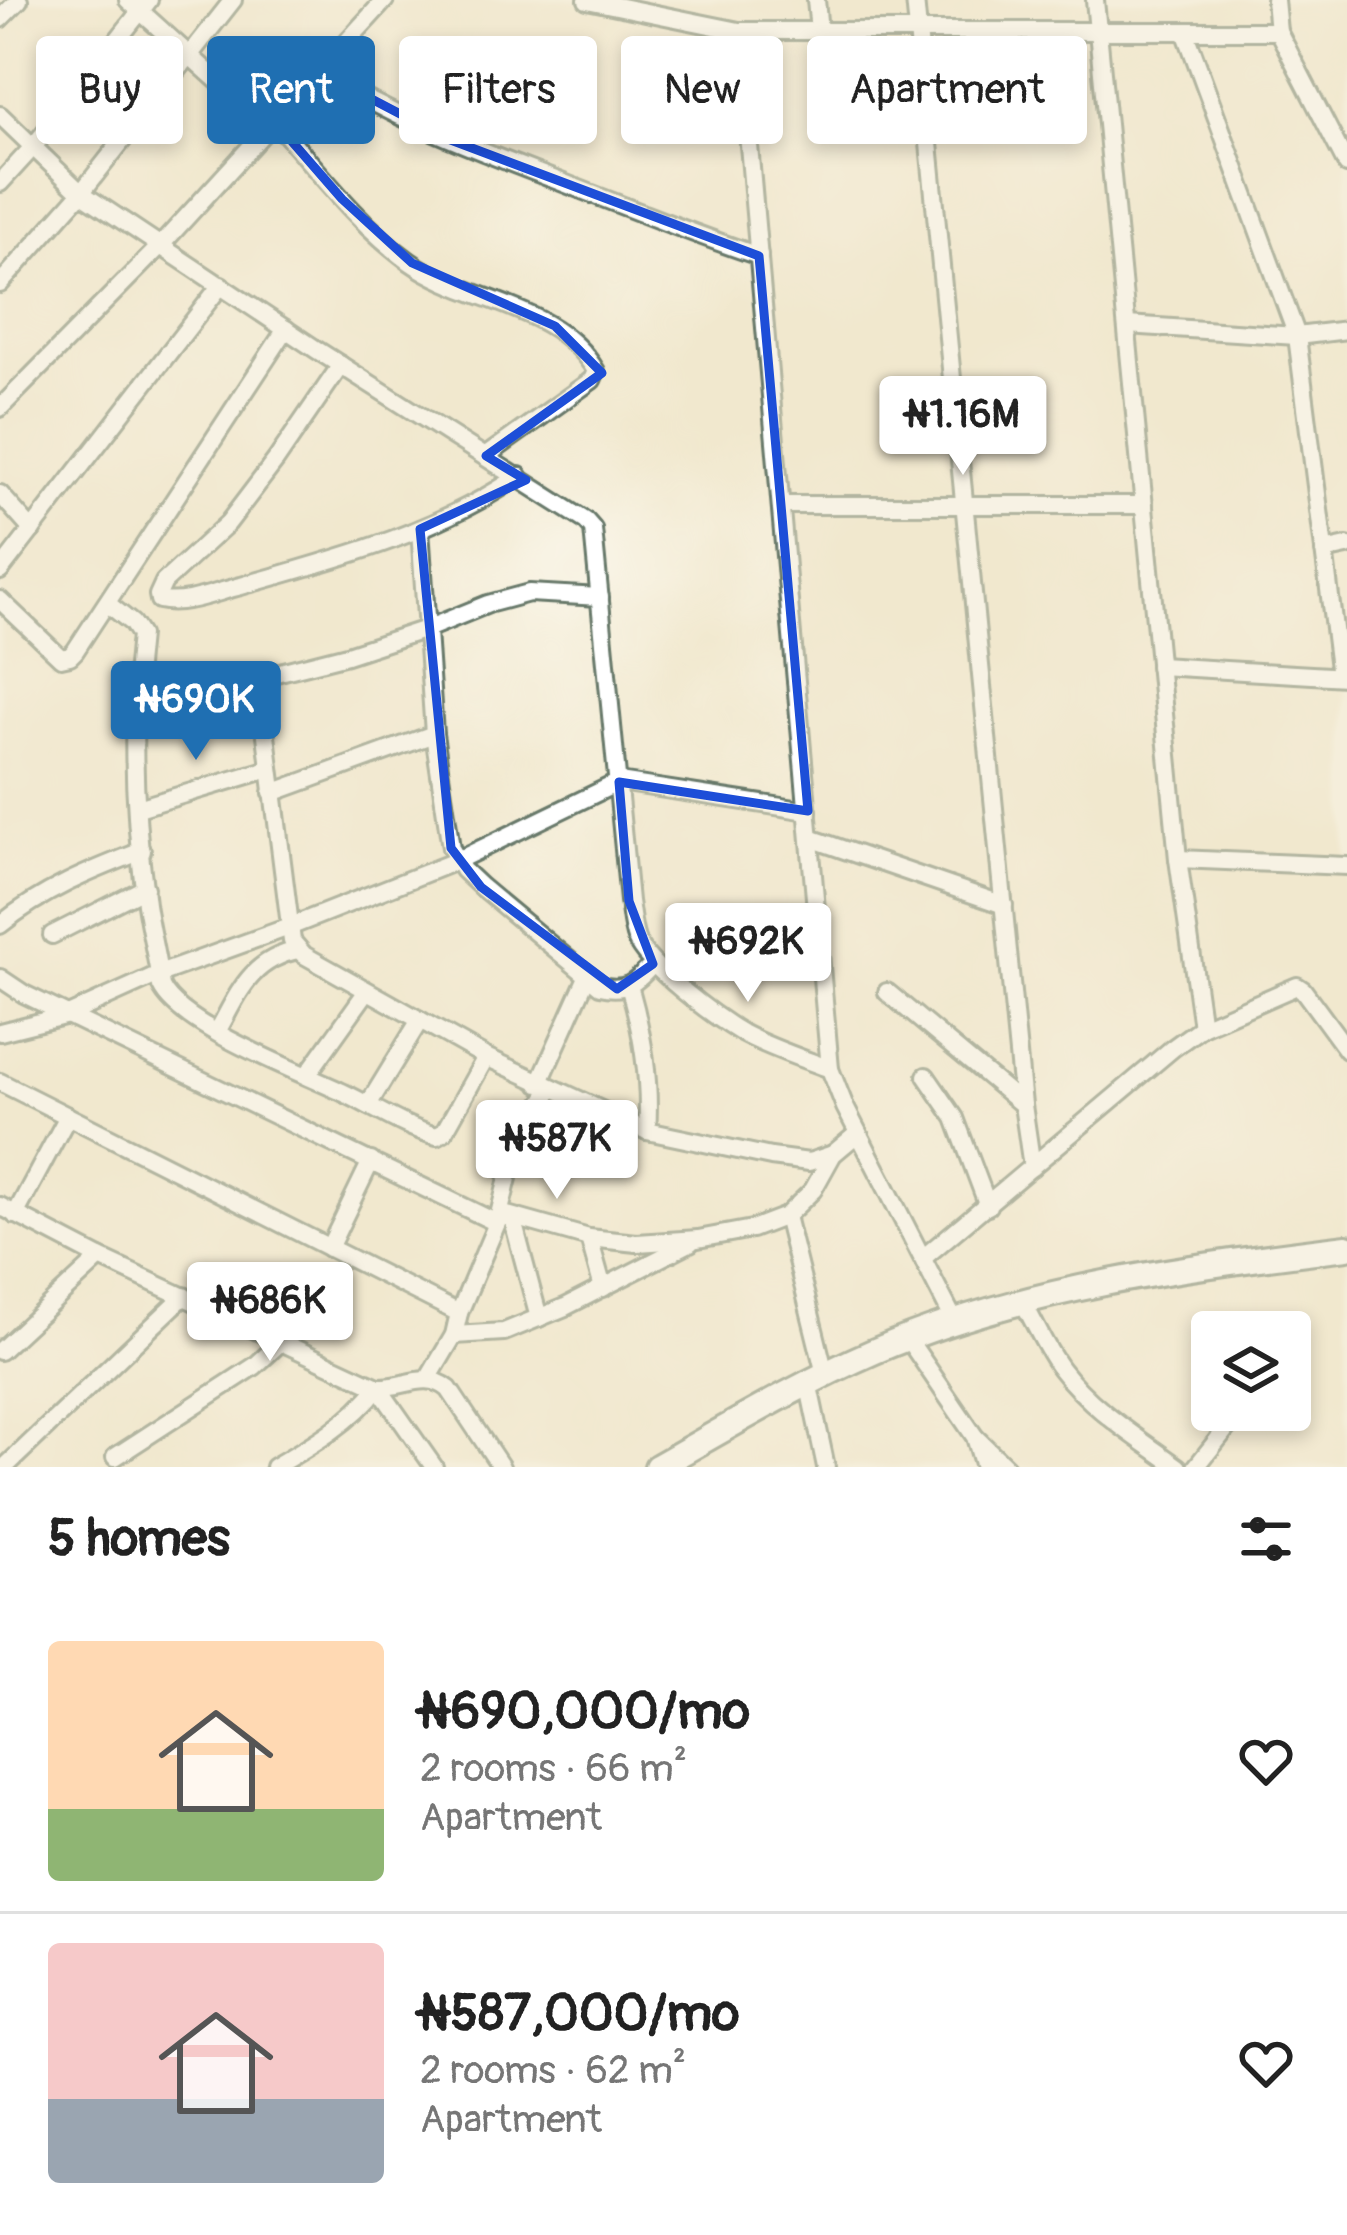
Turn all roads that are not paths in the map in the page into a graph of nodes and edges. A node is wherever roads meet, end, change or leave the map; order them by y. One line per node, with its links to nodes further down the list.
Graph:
1 (19, 0): 10 (street)
2 (233, 0): 18 (street)
3 (386, 0): 17 (street)
4 (587, 0): 11 (street)
5 (816, 0): 12 (street)
6 (915, 0): 13 (street)
7 (1096, 0): 14 (street)
8 (1275, 0): 16 (street)
9 (139, 4): 18 (street); 24 (street)
10 (0, 19)
11 (740, 31): 12 (street); 29 (street)
12 (819, 31): 13 (street)
13 (918, 31): 14 (street); 41 (street)
14 (1099, 31): 15 (street); 32 (street)
15 (1185, 31): 16 (street); 35 (street)
16 (1278, 31): 25 (street)
17 (353, 36)
18 (187, 56): 19 (street); 27 (street)
19 (207, 72)
20 (375, 106): 29 (street)
21 (0, 115): 24 (street)
22 (254, 144): 28 (street)
23 (291, 144): 38 (street)
24 (32, 147): 26 (street); 27 (street)
25 (1345, 154)
26 (0, 183)
27 (80, 193): 28 (street); 30 (street)
28 (161, 245): 31 (street); 37 (street)
29 (759, 256): 42 (street)
30 (0, 284)
31 (221, 285): 33 (street); 44 (street)
32 (1127, 326): 35 (street); 43 (street)
33 (286, 329): 36 (street); 51 (street)
34 (1347, 330): 35 (street)
35 (1297, 336): 47 (street)
36 (341, 365): 38 (street); 45 (street)
37 (0, 408)
38 (486, 456): 39 (street)
39 (524, 480): 45 (street); 49 (street)
40 (0, 494): 44 (street)
41 (966, 504): 42 (street); 43 (street); 67 (street)
42 (781, 505): 60 (street)
43 (1144, 505): 53 (street)
44 (32, 530): 48 (street)
45 (421, 532): 52 (street)
46 (1347, 546): 47 (street)
47 (1324, 551): 54 (street)
48 (0, 571)
49 (600, 597): 52 (street); 57 (street)
50 (0, 600): 51 (street)
51 (112, 607): 59 (street)
52 (429, 628): 55 (street); 56 (street)
53 (1159, 666): 54 (street); 63 (street)
54 (1343, 677)
55 (434, 734): 58 (street); 64 (street)
56 (269, 769): 58 (street); 59 (street)
57 (619, 782): 60 (street); 64 (street); 72 (street)
58 (272, 793): 69 (street)
59 (138, 808): 62 (street)
60 (808, 811): 61 (street)
61 (810, 838): 67 (street); 86 (street)
62 (142, 851): 66 (street); 68 (street)
63 (1178, 860): 65 (street); 81 (street)
64 (456, 861): 69 (street); 74 (street)
65 (1347, 866)
66 (145, 888): 70 (street); 73 (street)
67 (1004, 905): 92 (street)
68 (0, 926)
69 (289, 927): 71 (street); 73 (street)
70 (52, 935)
71 (298, 950): 77 (street); 83 (street)
72 (653, 964): 76 (street); 86 (street)
73 (159, 974): 79 (street); 83 (street)
74 (587, 976): 76 (street); 90 (street)
75 (0, 978): 79 (street)
76 (629, 986): 94 (street)
77 (368, 991): 80 (street); 87 (street)
78 (886, 992): 92 (street)
79 (68, 1015): 82 (street); 97 (street)
80 (420, 1020): 85 (street); 91 (street)
81 (1202, 1027): 84 (street); 98 (street)
82 (0, 1032)
83 (218, 1033): 87 (street)
84 (1346, 1048)
85 (486, 1057): 90 (street); 91 (street)
86 (830, 1069): 95 (street)
87 (307, 1075): 91 (street)
88 (926, 1076): 99 (street)
89 (0, 1082): 93 (street)
90 (545, 1086): 94 (street); 102 (street)
91 (368, 1105)
92 (1023, 1105): 98 (street)
93 (68, 1116): 100 (street); 105 (street)
94 (647, 1131): 96 (street)
95 (858, 1133): 96 (street); 108 (street)
96 (832, 1154): 101 (street)
97 (371, 1161): 102 (street); 105 (street)
98 (1032, 1167): 99 (street)
99 (988, 1205): 108 (street)
100 (6, 1212): 107 (street)
101 (786, 1216): 104 (street); 119 (street)
102 (503, 1218): 103 (street); 112 (street); 113 (street)
103 (589, 1238): 104 (street); 109 (street)
104 (698, 1238): 109 (street)
105 (329, 1247): 112 (street)
106 (1347, 1247): 111 (main road)
107 (100, 1258): 110 (street); 118 (street)
108 (923, 1258): 114 (street)
109 (603, 1288): 113 (street)
110 (184, 1296): 117 (street); 125 (street)
111 (1024, 1302): 114 (main road); 133 (street)
112 (459, 1313): 115 (street)
113 (539, 1318): 115 (street)
114 (956, 1322): 116 (main road)
115 (454, 1335): 120 (street)
116 (908, 1339): 119 (main road); 123 (street)
117 (282, 1341): 121 (street); 124 (street)
118 (0, 1352)
119 (817, 1378): 129 (main road); 130 (street)
120 (428, 1379): 121 (street); 128 (street)
121 (378, 1387): 126 (street); 127 (street)
122 (1224, 1431): 134 (street)
123 (975, 1437): 131 (street); 132 (street)
124 (115, 1457)
125 (5, 1467)
126 (274, 1467)
127 (434, 1467)
128 (501, 1467)
129 (657, 1467)
130 (826, 1467)
131 (984, 1467)
132 (1006, 1467)
133 (1178, 1467)
134 (1196, 1467)

